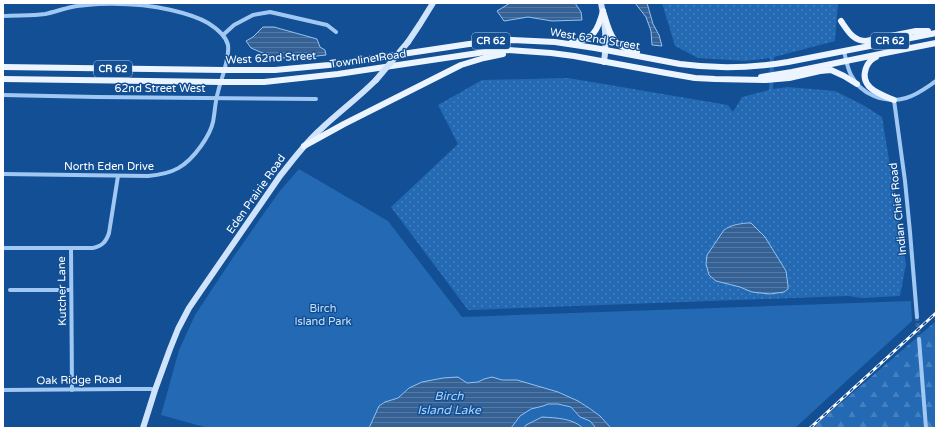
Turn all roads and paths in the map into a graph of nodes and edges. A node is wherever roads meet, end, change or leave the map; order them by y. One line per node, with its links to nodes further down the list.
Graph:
1 (165, 3): 5 (street)
2 (433, 3): 32 (main road, Eden Prairie Road, bridge)
3 (601, 3): 6 (main road)
4 (86, 4): 5 (street); 7 (street)
5 (164, 8): 11 (street)
6 (603, 11): 12 (main road); 14 (main road); 20 (main road)
7 (3, 16)
8 (842, 21): 10 (main road)
9 (336, 32): 11 (street)
10 (936, 32): 15 (main road, CR 62)
11 (222, 35): 22 (street, North Eden Drive)
12 (555, 42): 14 (main road, West 62nd Street / CR 62); 22 (main road, West 62nd Street / CR 62)
13 (936, 43): 17 (main road, CR 62)
14 (606, 50): 19 (main road); 20 (main road, West 62nd Street / CR 62)
15 (844, 51): 18 (street); 20 (main road, CR 62)
16 (526, 52): 19 (main road, Townline Road / CR 62); 26 (main road, Townline Road / CR 62); 32 (main road)
17 (890, 52): 18 (main road, CR 62); 31 (main road)
18 (846, 61): 24 (main road, CR 62); 27 (street)
19 (604, 62): 24 (main road, Townline Road / CR 62)
20 (694, 66)
21 (3, 67): 22 (main road, West 62nd Street / CR 62)
22 (224, 70): 26 (street, North Eden Drive)
23 (3, 79): 26 (main road, Townline Road / CR 62)
24 (734, 79): 27 (main road)
25 (936, 81): 31 (street)
26 (221, 82): 29 (street, North Eden Drive)
27 (857, 84): 31 (street)
28 (3, 95): 29 (street, 62nd Street West)
29 (216, 98): 30 (street, 62nd Street West); 34 (street, North Eden Drive)
30 (316, 99)
31 (894, 100): 39 (street, Indian Chief Road)
32 (304, 146): 43 (main road, Eden Prairie Road)
33 (3, 174): 34 (street, North Eden Drive)
34 (118, 176): 36 (street, Kutcher Lane)
35 (3, 248): 36 (street)
36 (71, 248): 38 (street, Kutcher Lane)
37 (10, 290): 38 (street)
38 (71, 290): 42 (street, Kutcher Lane)
39 (917, 317)
40 (919, 338): 45 (street)
41 (3, 390): 42 (street, Oak Ridge Road)
42 (72, 390): 43 (street, Oak Ridge Road)
43 (155, 390): 44 (main road, Eden Prairie Road)
44 (143, 428)
45 (926, 428)

